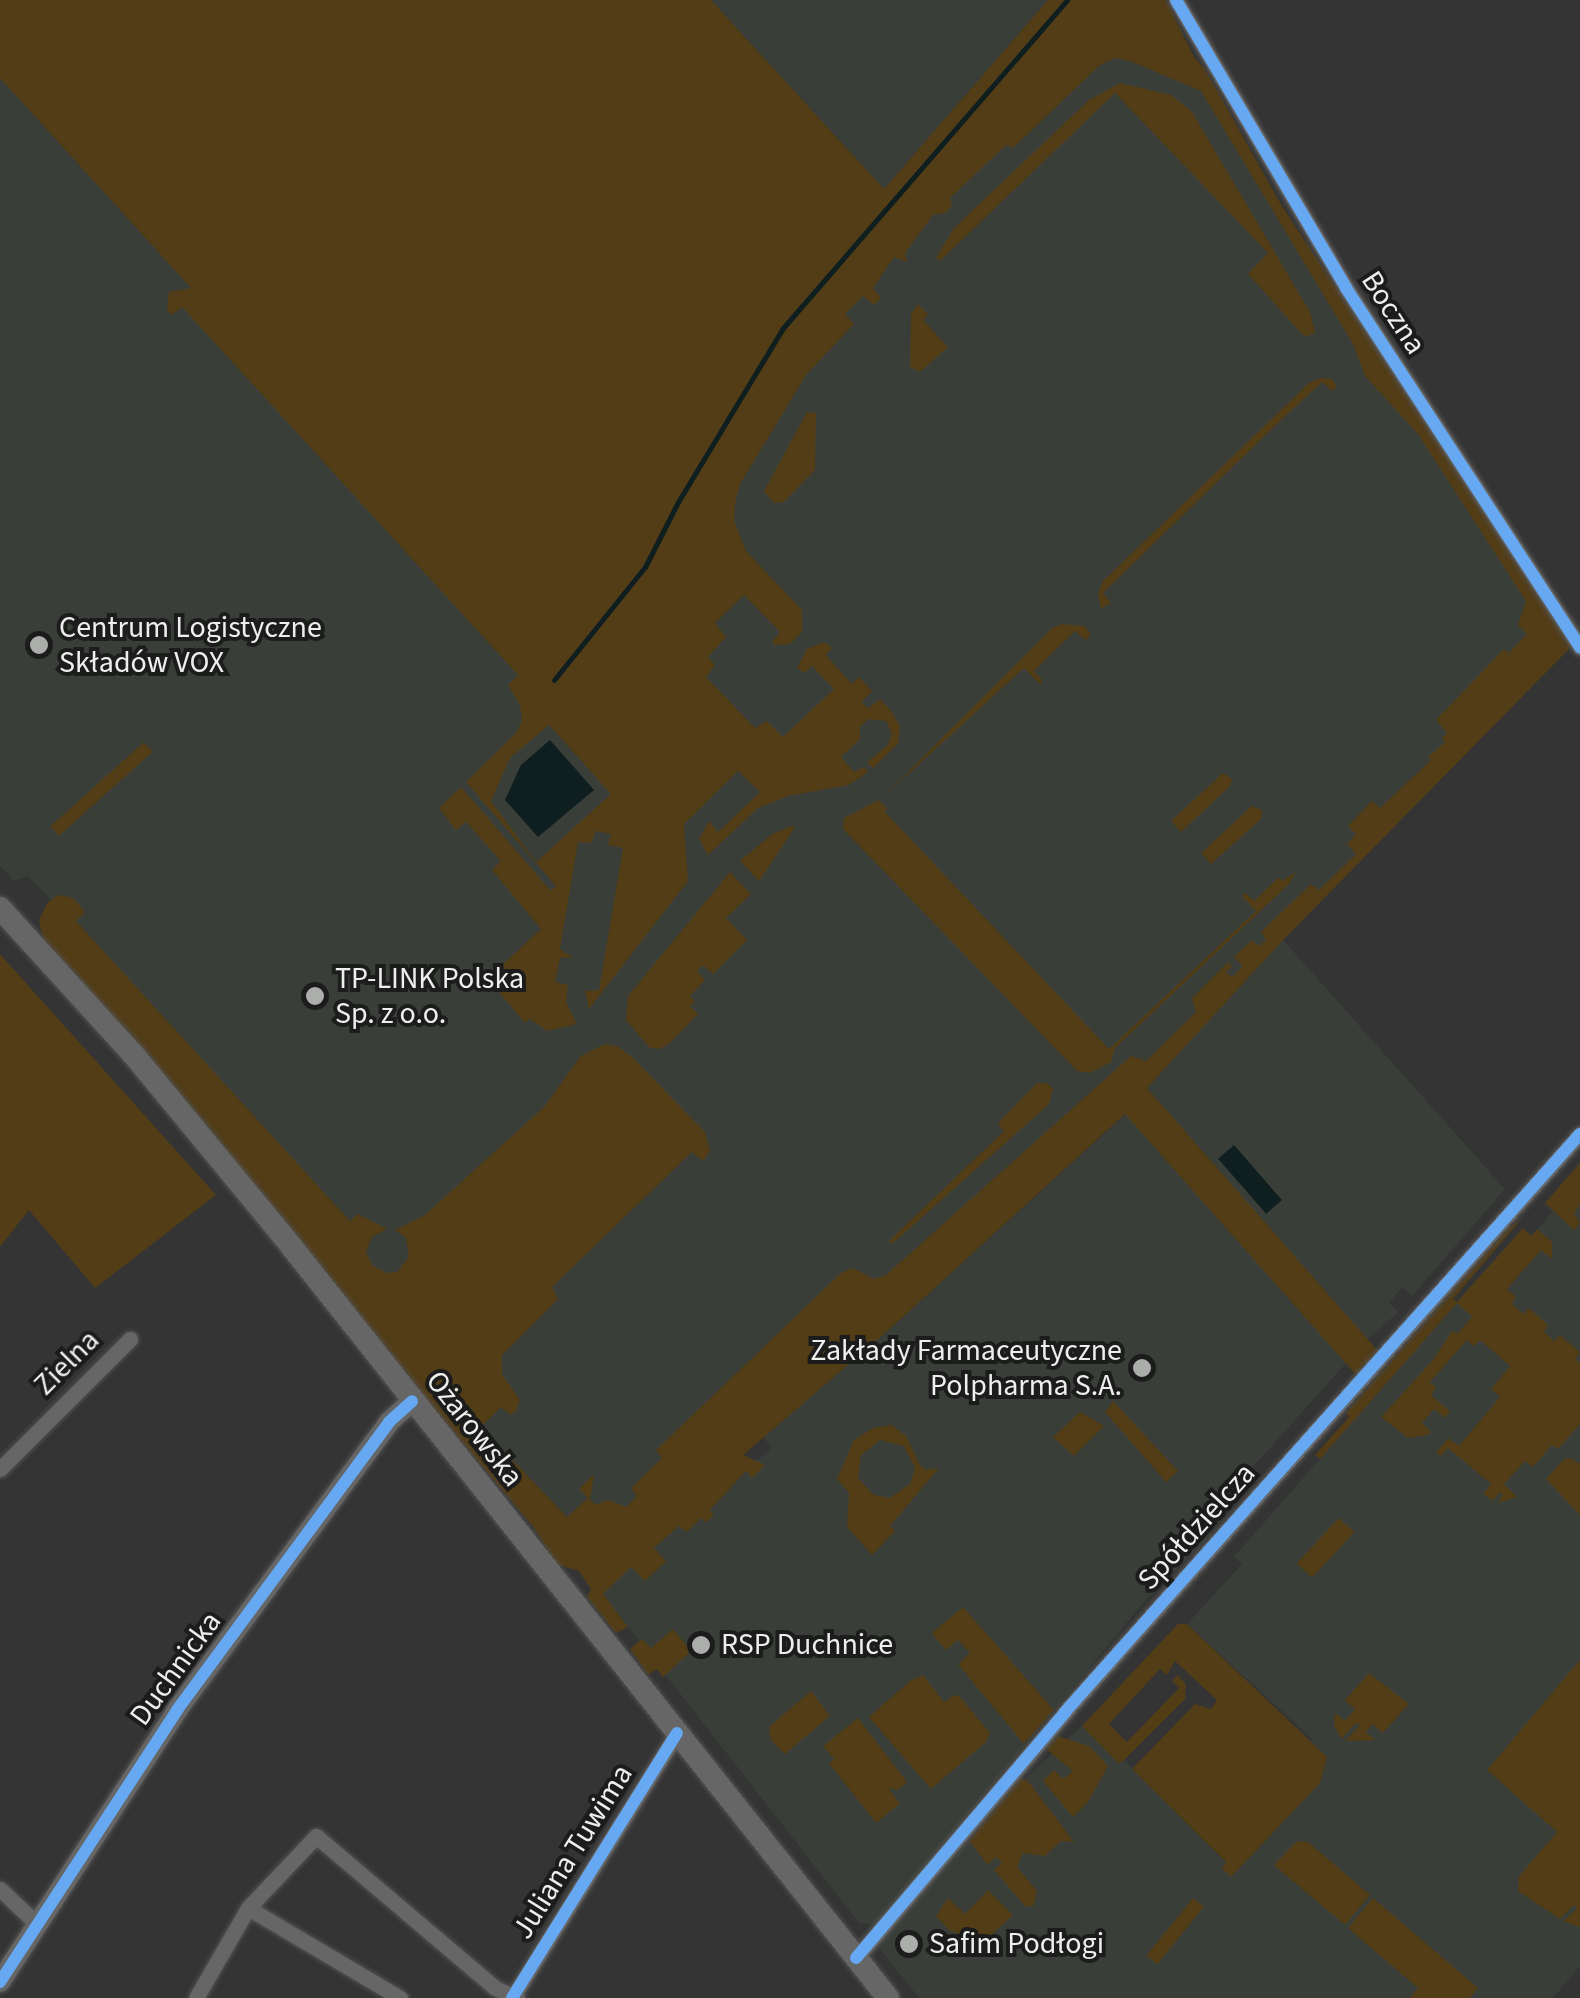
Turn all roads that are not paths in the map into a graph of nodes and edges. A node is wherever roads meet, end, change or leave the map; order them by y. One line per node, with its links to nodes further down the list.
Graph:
1 (1176, 0): 2 (street, Boczna)
2 (1580, 647)
3 (0, 908): 6 (main road, Ożarowska)
4 (1580, 1134): 12 (street, Spółdzielcza)
5 (130, 1339): 7 (street, Zielna)
6 (412, 1400): 8 (main road, Ożarowska); 11 (street, Duchnicka)
7 (0, 1469)
8 (677, 1733): 12 (main road, Ożarowska); 14 (street, Juliana Tuwima)
9 (0, 1888): 11 (street)
10 (248, 1908): 14 (street); 15 (street); 16 (street)
11 (36, 1924): 13 (street, Duchnicka)
12 (856, 1958): 17 (main road, Ożarowska)
13 (0, 1982)
14 (514, 1997)
15 (196, 1998)
16 (400, 1998)
17 (888, 1998)

